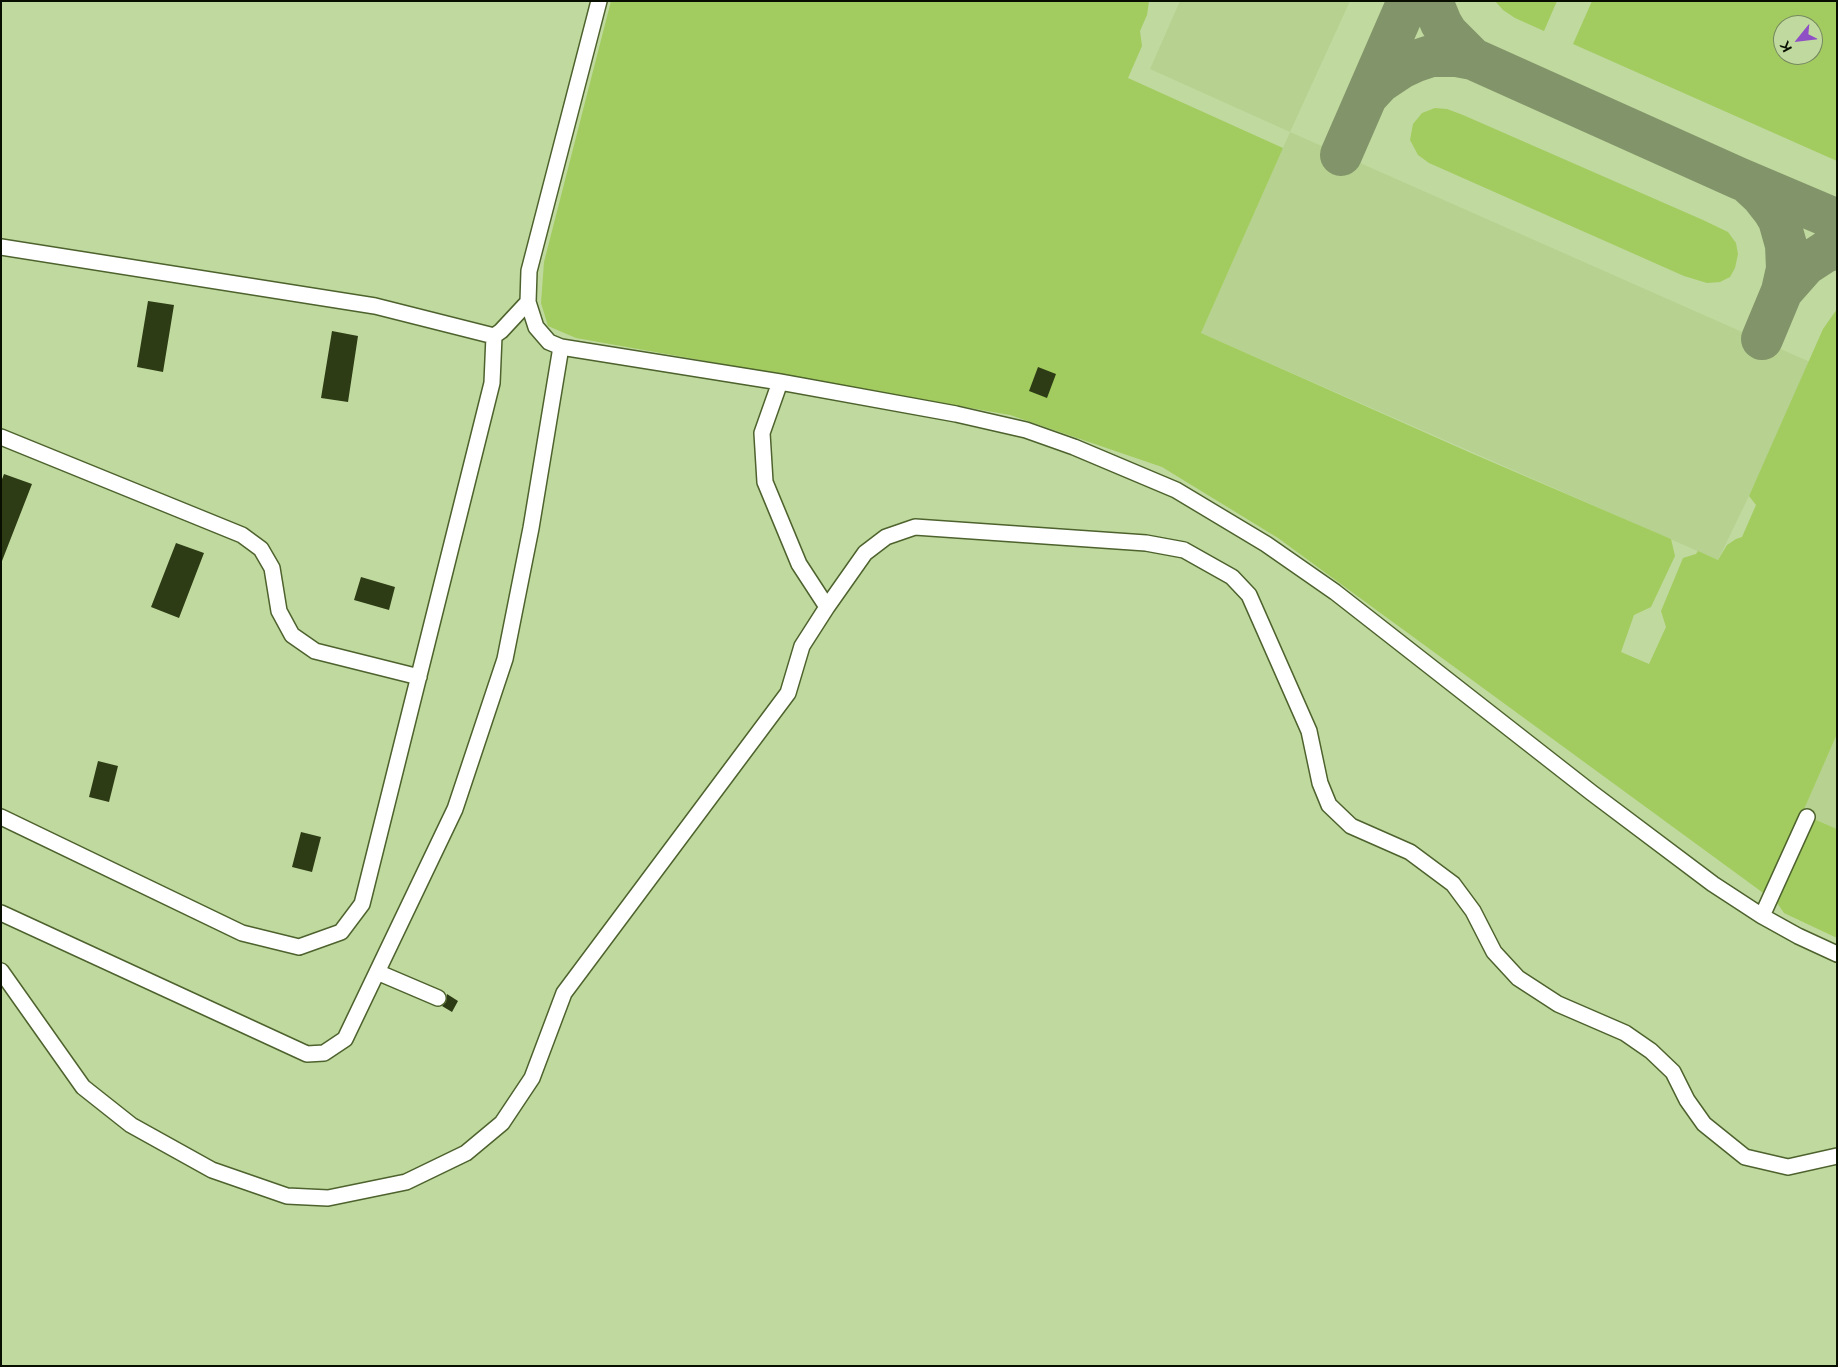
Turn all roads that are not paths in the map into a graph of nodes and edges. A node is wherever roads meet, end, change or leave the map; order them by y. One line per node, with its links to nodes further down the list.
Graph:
1 (599, 1): 3 (lane)
2 (1, 247): 4 (lane)
3 (528, 302): 4 (lane); 5 (lane)
4 (494, 336): 9 (lane)
5 (561, 347): 6 (lane); 16 (lane)
6 (780, 382): 8 (lane); 13 (lane)
7 (1, 437): 9 (lane)
8 (827, 607): 15 (lane); 18 (lane)
9 (419, 677): 11 (lane)
10 (1807, 816): 13 (lane)
11 (1, 817)
12 (1, 913): 16 (lane)
13 (1762, 916): 14 (lane)
14 (1837, 954)
15 (1, 971)
16 (377, 972): 17 (lane)
17 (438, 998)
18 (1837, 1156)

